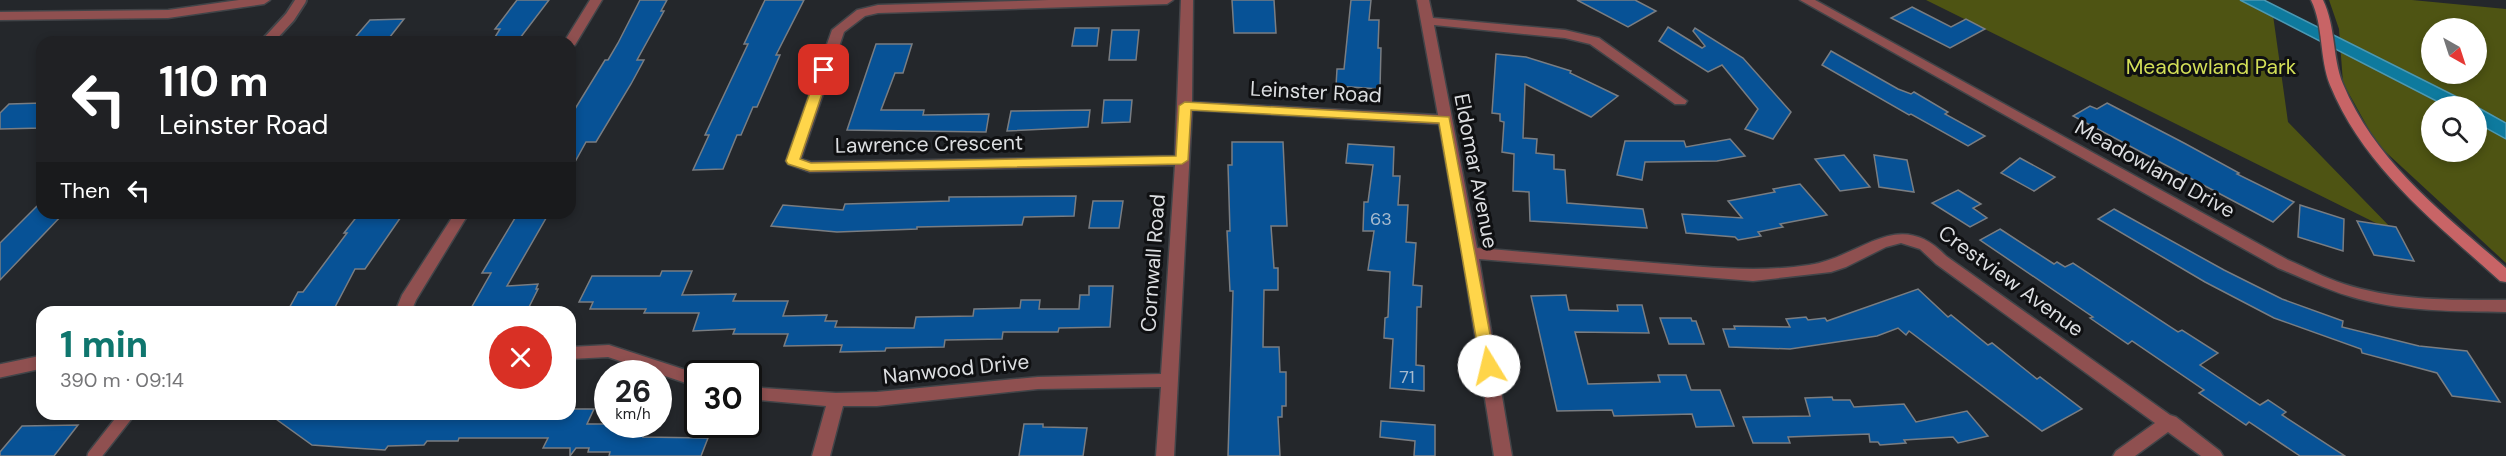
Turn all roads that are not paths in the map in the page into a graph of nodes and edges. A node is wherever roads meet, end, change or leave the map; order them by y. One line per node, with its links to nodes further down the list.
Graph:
1 (264, 0): 9 (street)
2 (301, 0): 11 (lane)
3 (596, 0): 12 (street)
4 (1167, 0): 16 (street, Lawrence Crescent)
5 (1187, 0): 14 (street, Cornwall Road)
6 (1423, 0): 10 (street, Eldomar Avenue)
7 (1806, 0): 21 (street, Meadowland Drive)
8 (2317, 0): 19 (street)
9 (0, 15)
10 (1426, 21): 13 (street); 15 (street, Eldomar Avenue)
11 (273, 36)
12 (574, 36)
13 (1680, 101)
14 (1185, 106): 15 (street, Leinster Road); 16 (street, Cornwall Road)
15 (1444, 120): 18 (street, Eldomar Avenue)
16 (1182, 160): 26 (street, Cornwall Road)
17 (458, 219): 20 (street)
18 (1470, 253): 30 (street, Crestview Avenue); 34 (street, Eldomar Avenue)
19 (2506, 277)
20 (405, 306)
21 (2506, 306)
22 (576, 353): 25 (street)
23 (36, 363): 24 (lane)
24 (0, 371)
25 (684, 376)
26 (1168, 380): 28 (street, Nanwood Drive); 33 (street, Cornwall Road)
27 (762, 394): 28 (street, Nanwood Drive)
28 (836, 400): 32 (street)
29 (122, 420): 31 (lane)
30 (2170, 422): 35 (street); 36 (street, Crestview Avenue)
31 (94, 456)
32 (821, 456)
33 (1165, 456)
34 (1503, 456)
35 (2122, 456)
36 (2214, 456)

